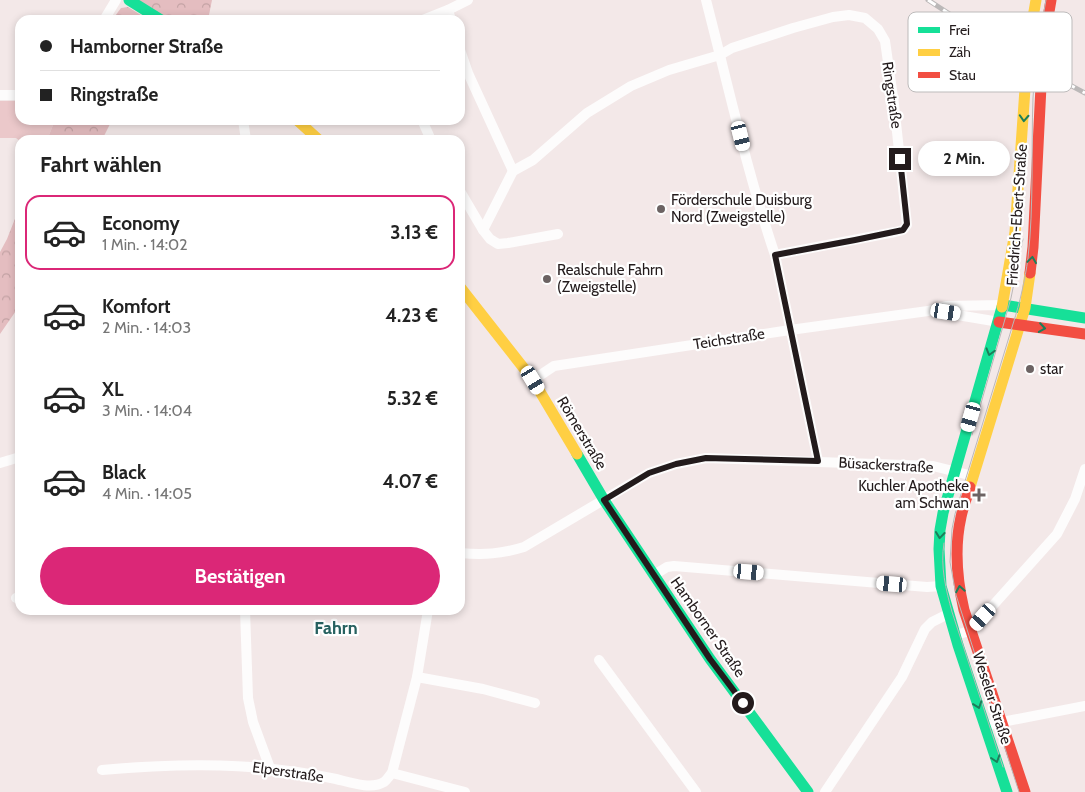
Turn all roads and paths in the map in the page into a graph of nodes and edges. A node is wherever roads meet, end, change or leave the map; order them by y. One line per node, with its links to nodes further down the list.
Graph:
1 (116, 0): 5 (street)
2 (129, 0): 6 (main road)
3 (468, 0): 7 (street)
4 (706, 0): 8 (street)
5 (107, 15)
6 (153, 15)
7 (450, 15)
8 (720, 55): 16 (street); 20 (street); 20 (street, Ringstraße)
9 (465, 64): 16 (street)
10 (1025, 92): 22 (main road, Friedrich-Ebert-Straße, one-way to 22)
11 (1041, 92): 23 (main road, Friedrich-Ebert-Straße, one-way to 11)
12 (15, 94): 13 (street)
13 (0, 95)
14 (302, 125): 15 (main road)
15 (313, 135)
16 (513, 171): 18 (street)
17 (465, 200): 18 (street)
18 (482, 230): 19 (street)
19 (558, 234)
20 (775, 255): 28 (street)
21 (465, 293): 30 (main road, Römerstraße)
22 (1004, 305): 23 (main road); 24 (street, Teichstraße); 26 (main road, Friedrich-Ebert-Straße)
23 (1025, 308): 25 (main road); 27 (main road, Friedrich-Ebert-Straße)
24 (928, 311): 26 (street, Teichstraße); 28 (street, Teichstraße)
25 (1085, 318)
26 (999, 322): 27 (main road); 35 (main road, Friedrich-Ebert-Straße, one-way to 35)
27 (1019, 325): 29 (main road, one-way to 29); 36 (main road, Friedrich-Ebert-Straße)
28 (790, 330): 30 (street, Teichstraße); 32 (street)
29 (1085, 334)
30 (533, 380): 37 (main road, Römerstraße)
31 (15, 458): 33 (street)
32 (818, 461): 35 (street, Büsackerstraße); 37 (street, Büsackerstraße)
33 (0, 463)
34 (1085, 469): 38 (street)
35 (955, 471): 36 (street, Büsackerstraße); 41 (main road, Friedrich-Ebert-Straße, one-way to 41)
36 (973, 476): 45 (main road, Friedrich-Ebert-Straße, one-way to 36)
37 (604, 500): 39 (street, Büsackerstraße); 40 (main road, Hamborner Straße)
38 (1080, 500): 45 (street)
39 (465, 553)
40 (654, 575): 41 (street); 58 (main road, Hamborner Straße)
41 (941, 586): 42 (main road, Friedrich-Ebert-Straße)
42 (948, 614): 46 (main road, Weseler Straße); 59 (street)
43 (245, 615): 53 (street)
44 (427, 615): 48 (street)
45 (970, 631): 46 (street); 51 (main road, Weseler Straße)
46 (955, 635): 52 (main road, Weseler Straße, one-way to 52)
47 (599, 660): 57 (street)
48 (418, 677): 49 (street); 55 (street)
49 (535, 703)
50 (1085, 706): 51 (street)
51 (1002, 722): 52 (street); 61 (main road, Weseler Straße)
52 (985, 726): 60 (main road, Weseler Straße, one-way to 60)
53 (270, 768): 54 (street, Elperstraße); 55 (street, Elperstraße)
54 (102, 770)
55 (392, 773): 56 (street)
56 (465, 792)
57 (696, 792)
58 (808, 792)
59 (825, 792)
60 (1007, 792)
61 (1025, 792)

